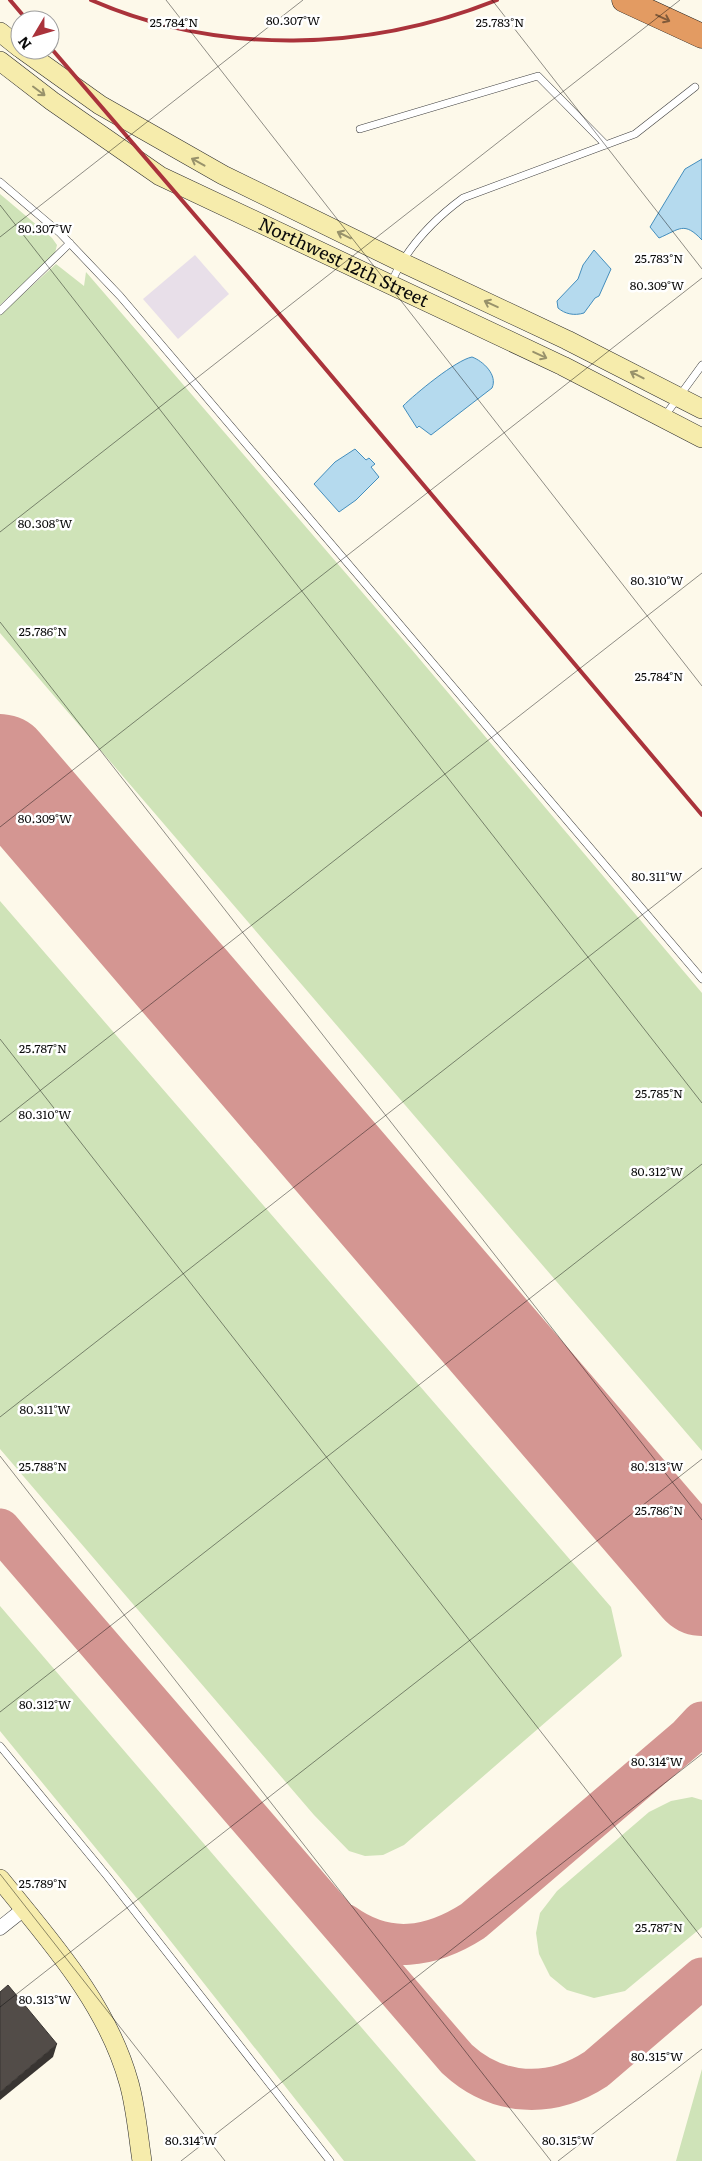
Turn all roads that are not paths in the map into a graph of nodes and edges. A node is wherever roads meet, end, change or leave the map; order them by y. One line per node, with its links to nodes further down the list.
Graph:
1 (624, 0): 3 (highway, one-way to 3)
2 (0, 32): 4 (main road, Northwest 12th Street)
3 (702, 36)
4 (10, 40)
5 (37, 60): 12 (main road, Northwest 12th Street, one-way to 5)
6 (0, 62): 13 (main road, Northwest 12th Street, one-way to 13)
7 (695, 87): 9 (lane)
8 (360, 129): 9 (lane)
9 (606, 145): 12 (lane)
10 (0, 182): 11 (lane)
11 (70, 243): 14 (lane); 20 (lane)
12 (401, 262): 13 (lane); 16 (main road, Northwest 12th Street, one-way to 12)
13 (390, 286): 18 (main road, Northwest 12th Street, one-way to 18)
14 (0, 312)
15 (702, 365): 16 (lane)
16 (680, 397): 17 (main road, Northwest 12th Street); 18 (lane)
17 (702, 409)
18 (664, 418): 19 (main road, Northwest 12th Street)
19 (702, 438)
20 (702, 979)
21 (0, 1746): 26 (lane)
22 (0, 1879): 23 (main road)
23 (24, 1909): 24 (street); 25 (main road)
24 (0, 1928)
25 (138, 2155)
26 (330, 2161)

